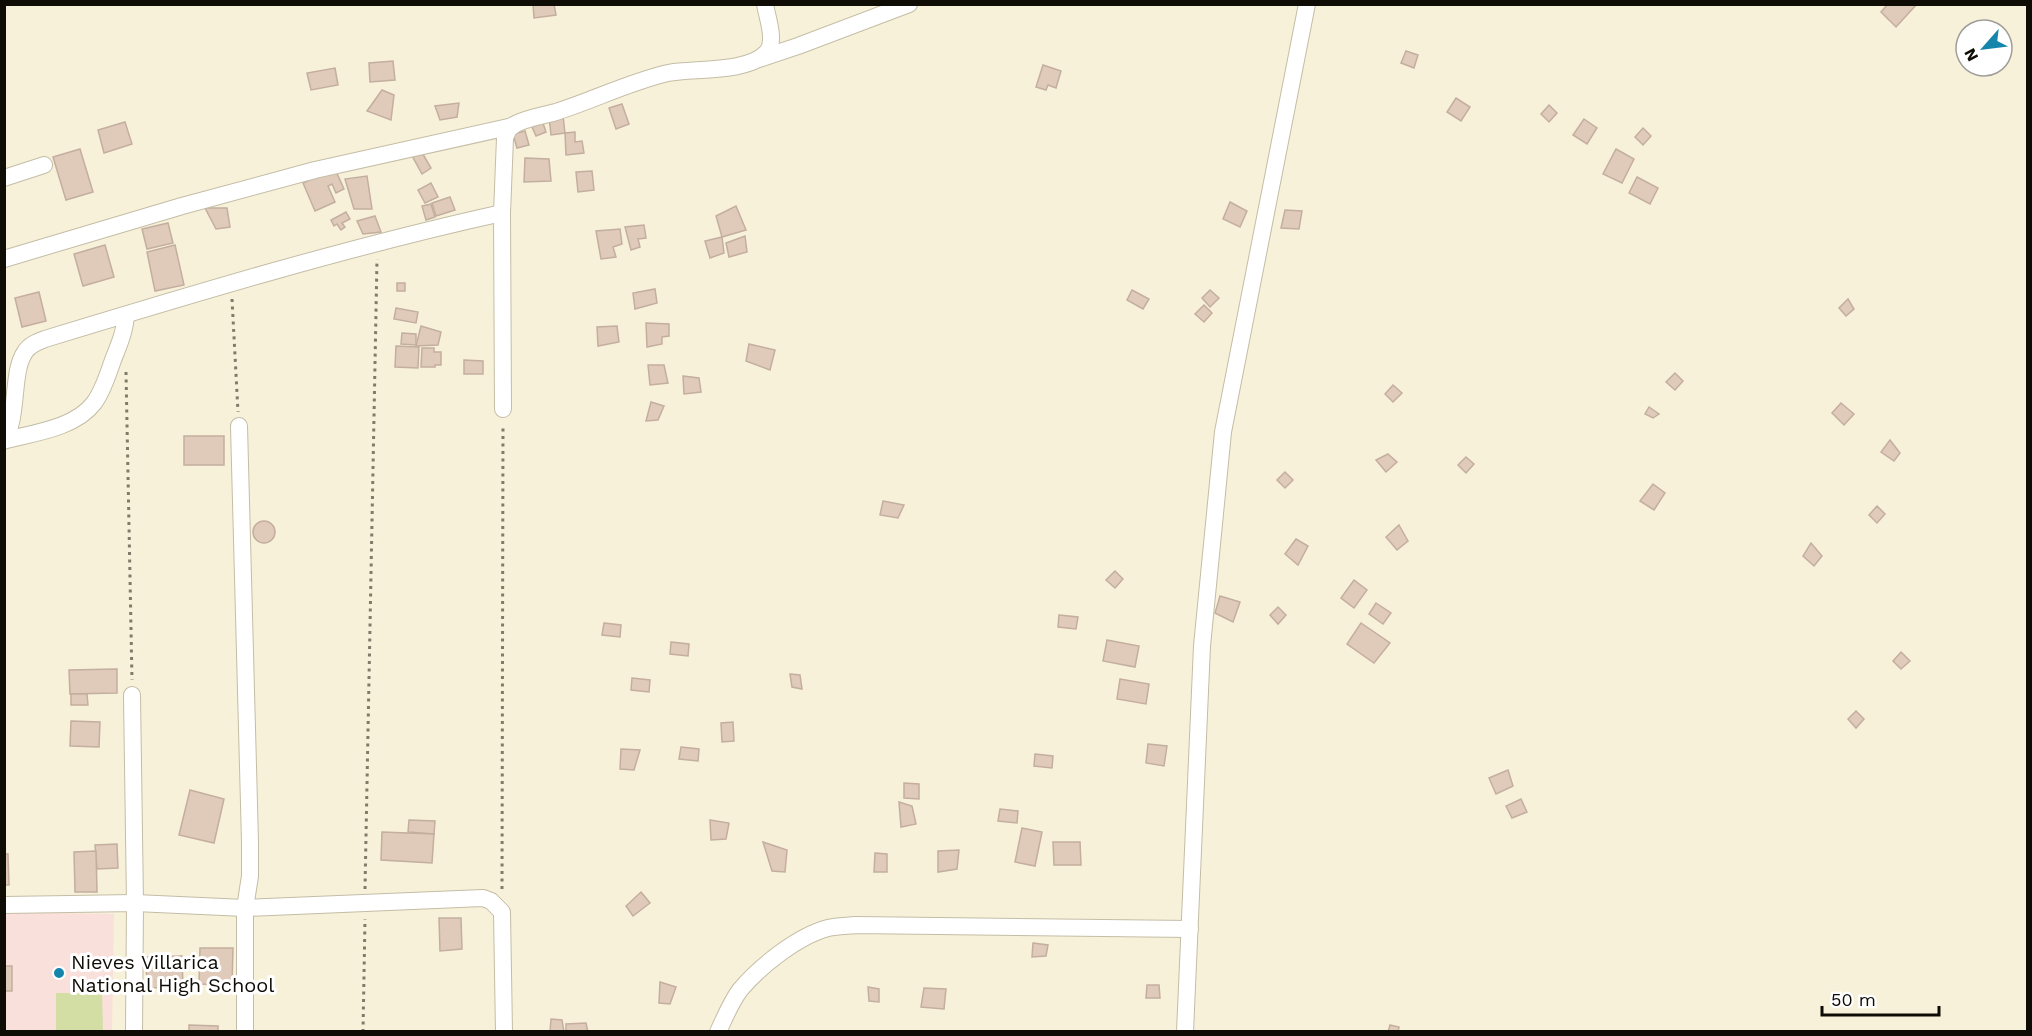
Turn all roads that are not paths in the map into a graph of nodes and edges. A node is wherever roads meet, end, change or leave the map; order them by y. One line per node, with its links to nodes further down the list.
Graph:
1 (765, 4): 4 (street)
2 (909, 4): 4 (street)
3 (1307, 4): 18 (street)
4 (758, 59): 5 (street)
5 (513, 126): 8 (street); 9 (street)
6 (44, 165): 7 (street)
7 (4, 178)
8 (502, 213): 10 (street); 11 (street)
9 (4, 259)
10 (126, 315): 13 (street); 13 (street)
11 (503, 409)
12 (239, 426): 17 (street)
13 (5, 441)
14 (132, 695): 15 (street)
15 (135, 903): 16 (street); 17 (street); 19 (street)
16 (4, 905)
17 (245, 908): 20 (street); 21 (street)
18 (1190, 929): 22 (street); 23 (street)
19 (134, 1032)
20 (245, 1032)
21 (504, 1032)
22 (718, 1032)
23 (1185, 1032)

